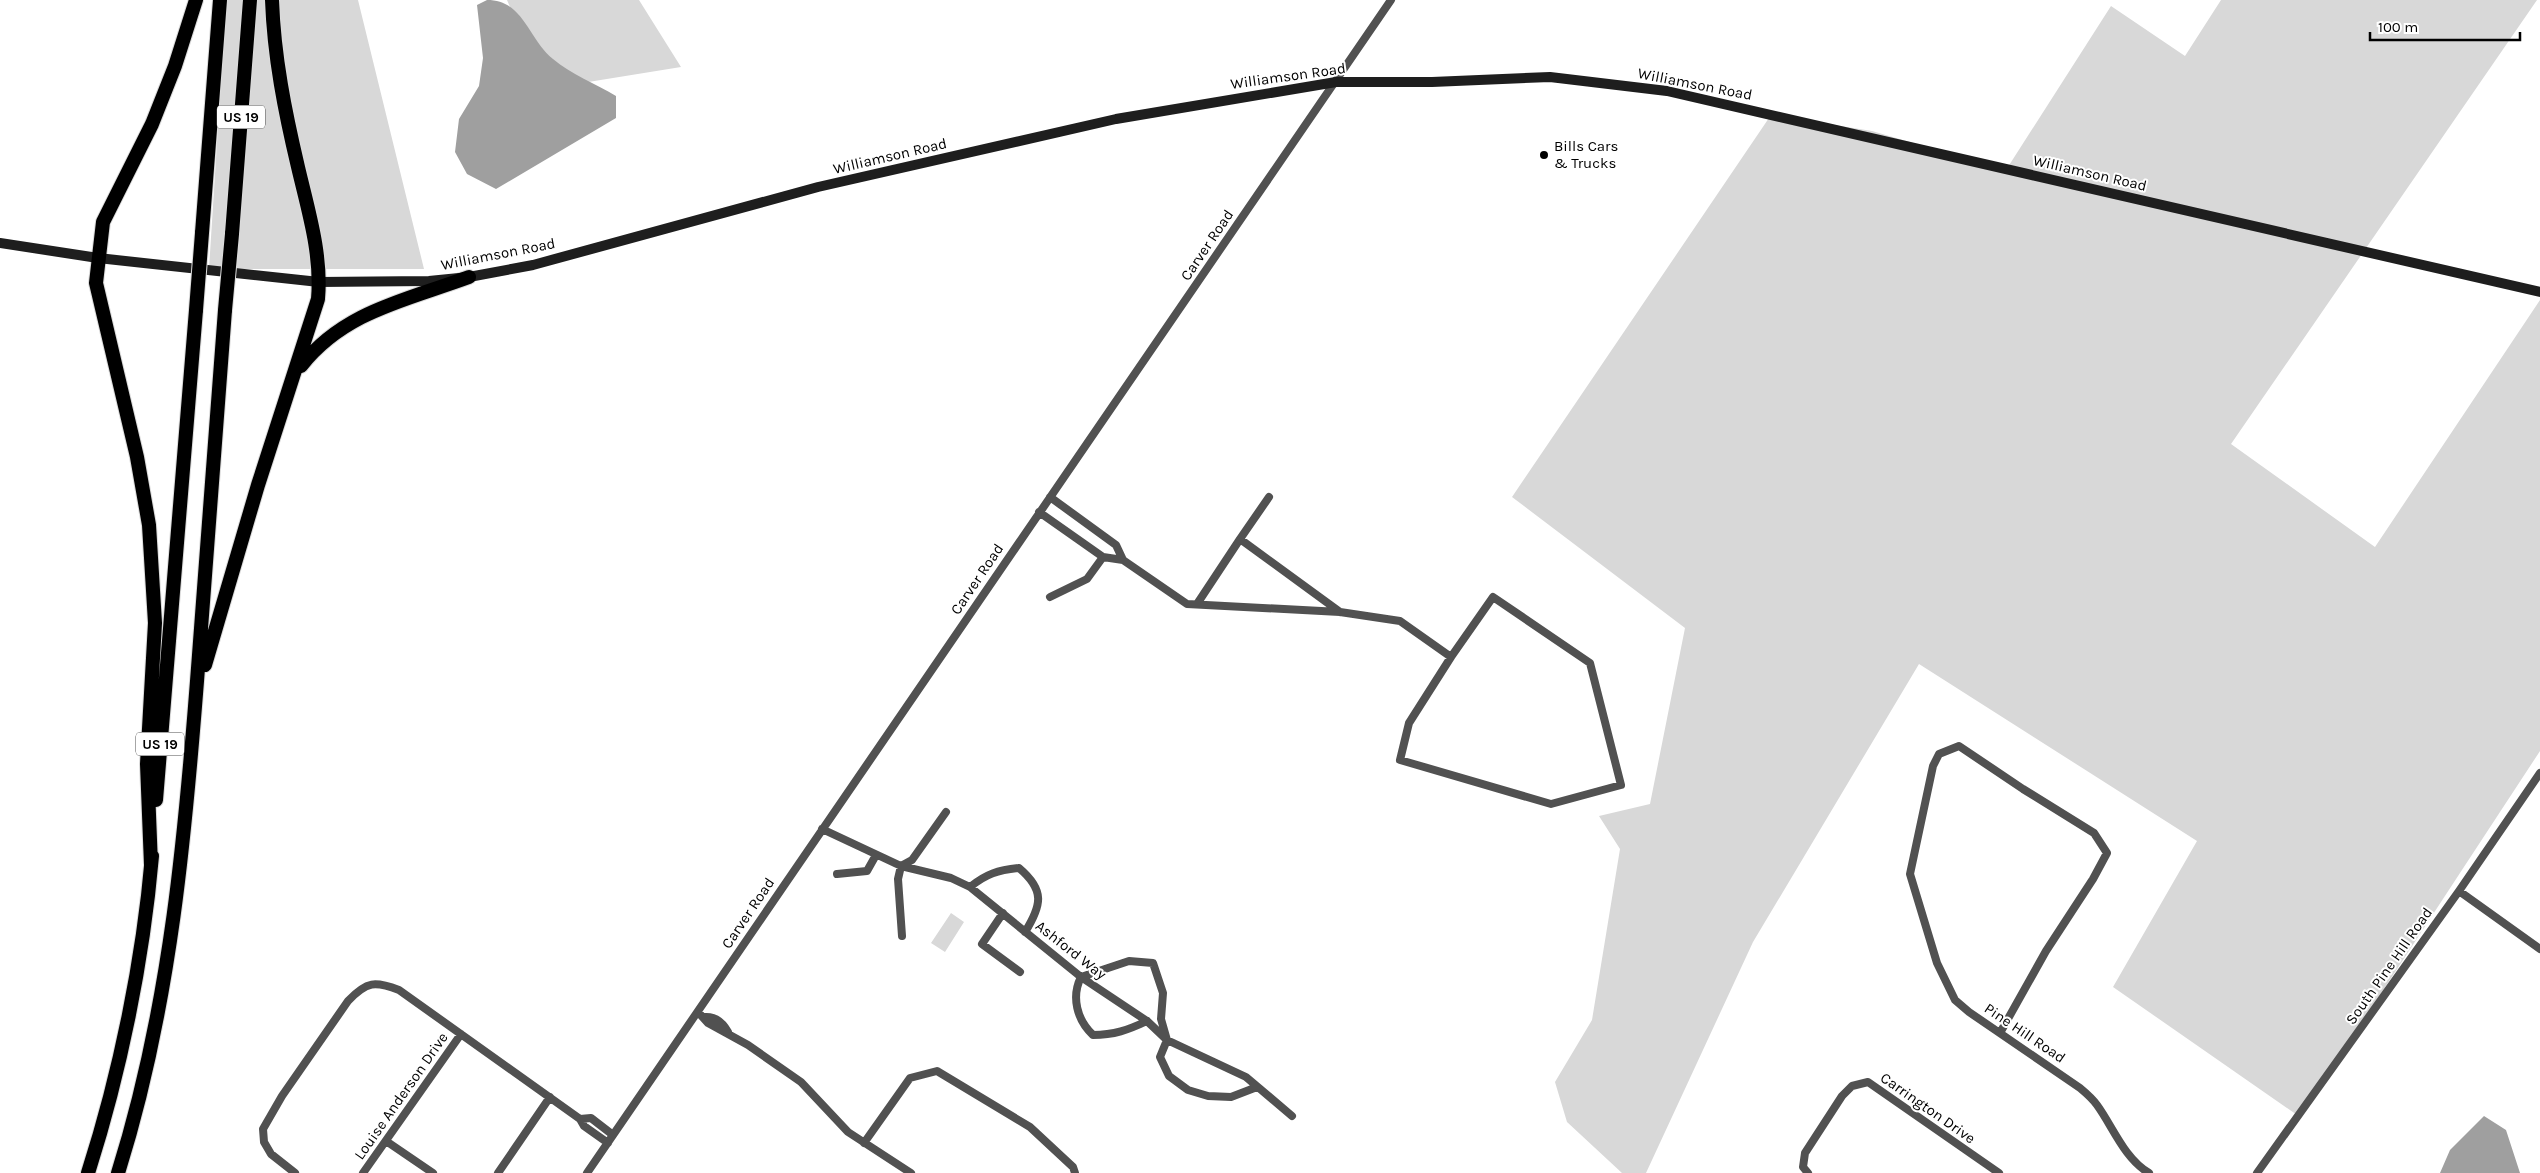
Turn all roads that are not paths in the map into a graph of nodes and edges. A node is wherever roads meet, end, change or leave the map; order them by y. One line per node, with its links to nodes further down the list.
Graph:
1 (196, 0): 8 (highway)
2 (220, 0): 28 (highway, US 19, bridge)
3 (250, 0): 23 (highway, US 19, bridge)
4 (272, 0): 10 (highway)
5 (1391, 0): 6 (street, Carver Road)
6 (1336, 82): 9 (main road, Williamson Road); 11 (main road, Williamson Road); 13 (street, Carver Road)
7 (0, 243): 8 (main road, Williamson Road)
8 (98, 258): 10 (main road, Williamson Road); 28 (highway)
9 (469, 277): 10 (main road, Williamson Road); 12 (highway)
10 (319, 282): 12 (highway)
11 (2540, 292)
12 (295, 375): 23 (highway)
13 (1050, 497): 15 (street, Carver Road); 18 (street)
14 (1269, 497): 16 (street)
15 (1040, 512): 17 (street); 26 (street, Carver Road)
16 (1240, 539): 20 (street); 21 (street)
17 (1103, 557): 18 (street); 19 (street)
18 (1123, 560): 20 (street)
19 (1050, 597)
20 (1197, 604): 21 (street)
21 (1340, 612): 22 (street)
22 (1451, 657): 22 (street)
23 (196, 699): 53 (highway, US 19)
24 (2540, 772): 32 (street, South Pine Hill Road)
25 (946, 812): 29 (street)
26 (822, 828): 27 (street, Ashford Way); 39 (street, Carver Road)
27 (876, 855): 29 (street, Ashford Way); 30 (street)
28 (151, 864): 52 (highway, US 19)
29 (901, 866): 31 (street, Ashford Way); 35 (street)
30 (837, 874)
31 (970, 887): 33 (street, Ashford Way); 34 (street)
32 (2459, 891): 36 (street); 64 (street, South Pine Hill Road)
33 (1004, 913): 34 (street, Ashford Way); 37 (street)
34 (1024, 932): 38 (street, Ashford Way)
35 (902, 936)
36 (2540, 949)
37 (1020, 972)
38 (1081, 978): 40 (street, Ashford Way); 40 (street); 43 (street)
39 (701, 1015): 48 (street, Carver Road); 51 (street)
40 (1146, 1021): 43 (street, Ashford Way)
41 (2000, 1033): 41 (street, Pine Hill Road); 63 (street, Pine Hill Road)
42 (461, 1034): 45 (street, Louise Anderson Drive); 49 (street, Louise Anderson Drive); 54 (street, Louise Anderson Drive)
43 (1167, 1040): 44 (street, Ashford Way); 44 (street)
44 (1257, 1087): 46 (street, Ashford Way)
45 (550, 1097): 47 (street, Louise Anderson Drive); 57 (street)
46 (1292, 1116)
47 (580, 1119): 48 (street, Louise Anderson Drive); 50 (street)
48 (613, 1135): 50 (street, Carver Road)
49 (386, 1141): 55 (street, Louise Anderson Drive); 56 (street)
50 (608, 1143): 58 (street, Carver Road)
51 (864, 1143): 59 (street); 60 (street)
52 (88, 1173)
53 (118, 1173)
54 (295, 1173)
55 (363, 1173)
56 (433, 1173)
57 (498, 1173)
58 (587, 1173)
59 (911, 1173)
60 (1075, 1173)
61 (1808, 1173): 62 (street, Carrington Drive)
62 (1999, 1173)
63 (2149, 1173)
64 (2257, 1173)

